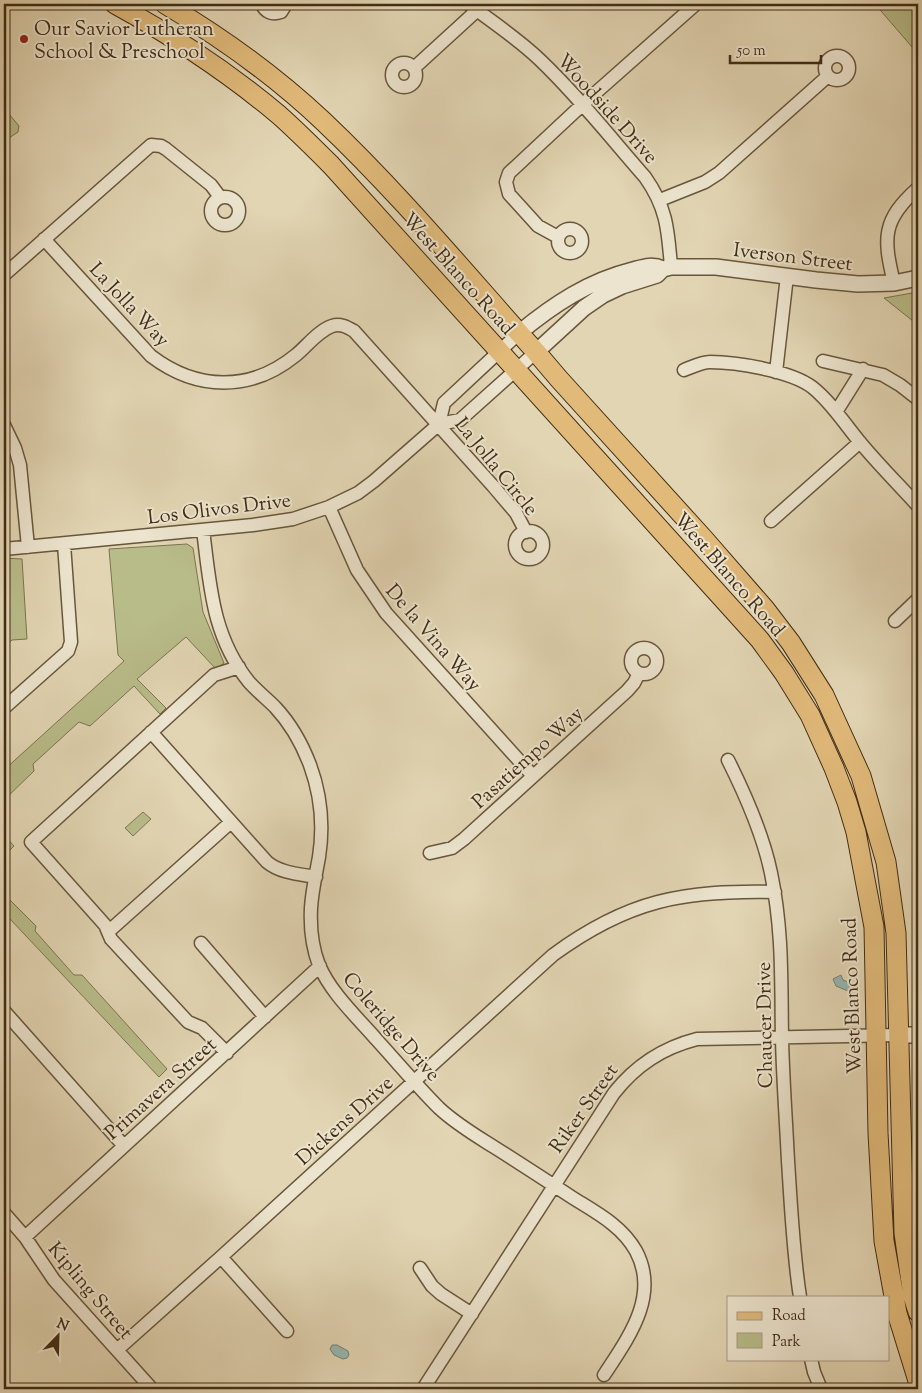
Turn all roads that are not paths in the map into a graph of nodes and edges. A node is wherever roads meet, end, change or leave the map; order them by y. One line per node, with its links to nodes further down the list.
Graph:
1 (115, 4): 21 (main road, West Blanco Road)
2 (166, 4): 20 (main road, West Blanco Road)
3 (262, 4): 4 (street)
4 (286, 4)
5 (696, 4): 9 (street)
6 (477, 6): 7 (street); 9 (street, Woodside Drive)
7 (414, 68)
8 (828, 76): 12 (street)
9 (583, 104): 12 (street, Woodside Drive); 13 (street)
10 (918, 188): 19 (street)
11 (220, 197): 14 (street)
12 (660, 200): 15 (street, Woodside Drive)
13 (558, 237)
14 (44, 239): 16 (street); 30 (street, La Jolla Way)
15 (667, 268): 17 (street, Iverson Street); 20 (street, Iverson Street); 22 (street, Iverson Street)
16 (4, 275)
17 (787, 276): 19 (street, Iverson Street); 27 (street)
18 (918, 278): 19 (street, Iverson Street)
19 (894, 283)
20 (519, 333): 21 (street); 22 (main road, West Blanco Road)
21 (499, 352): 25 (main road, West Blanco Road); 30 (street)
22 (536, 352): 25 (street, Los Olivos Drive); 58 (main road, West Blanco Road)
23 (822, 361): 24 (street)
24 (863, 369): 28 (street); 29 (street)
25 (515, 370): 30 (street, Los Olivos Drive); 60 (main road, West Blanco Road)
26 (684, 370): 27 (street)
27 (776, 372): 29 (street)
28 (918, 399)
29 (836, 412): 32 (street)
30 (439, 424): 34 (street, Los Olivos Drive); 37 (street, La Jolla Circle)
31 (4, 425): 39 (street)
32 (860, 442): 33 (street); 35 (street)
33 (918, 506)
34 (329, 507): 36 (street, Los Olivos Drive); 48 (street, De la Vina Way)
35 (771, 521)
36 (203, 530): 38 (street, Los Olivos Drive); 43 (street, Coleridge Drive)
37 (526, 532)
38 (64, 544): 39 (street, Los Olivos Drive); 45 (street)
39 (28, 547): 40 (street, Los Olivos Drive)
40 (4, 549)
41 (918, 599): 42 (street)
42 (895, 620)
43 (239, 667): 46 (street); 51 (street, Coleridge Drive)
44 (639, 673): 48 (street, Pasatiempo Way)
45 (4, 708)
46 (151, 732): 49 (street); 53 (street)
47 (728, 760): 52 (street, Chaucer Drive)
48 (533, 776): 50 (street, Pasatiempo Way)
49 (231, 822): 51 (street); 53 (street)
50 (430, 853)
51 (316, 877): 55 (street, Coleridge Drive)
52 (775, 892): 61 (street, Chaucer Drive); 63 (street, Dickens Drive)
53 (108, 932): 62 (street)
54 (201, 943): 57 (street)
55 (320, 966): 57 (street, Primavera Street); 63 (street, Coleridge Drive)
56 (4, 1011): 64 (street)
57 (265, 1017): 62 (street, Primavera Street)
58 (898, 1035): 59 (street, Riker Street); 60 (street, Riker Street); 71 (main road, West Blanco Road)
59 (918, 1035)
60 (876, 1036): 61 (street, Riker Street); 77 (main road, West Blanco Road)
61 (782, 1038): 65 (street, Riker Street); 70 (street, Chaucer Drive)
62 (227, 1053): 64 (street, Primavera Street)
63 (414, 1081): 65 (street, Coleridge Drive); 68 (street, Dickens Drive)
64 (124, 1146): 67 (street, Primavera Street)
65 (554, 1185): 72 (street, Riker Street); 76 (street, Coleridge Drive)
66 (4, 1213): 67 (street, Kipling Street)
67 (25, 1237): 74 (street, Kipling Street)
68 (221, 1257): 73 (street); 74 (street, Dickens Drive)
69 (420, 1268): 72 (street)
70 (800, 1296)
71 (918, 1312)
72 (472, 1314): 79 (street, Riker Street)
73 (287, 1331)
74 (117, 1350): 78 (street, Kipling Street)
75 (811, 1360): 80 (street)
76 (604, 1375)
77 (918, 1381)
78 (152, 1389)
79 (423, 1389)
80 (821, 1389)

